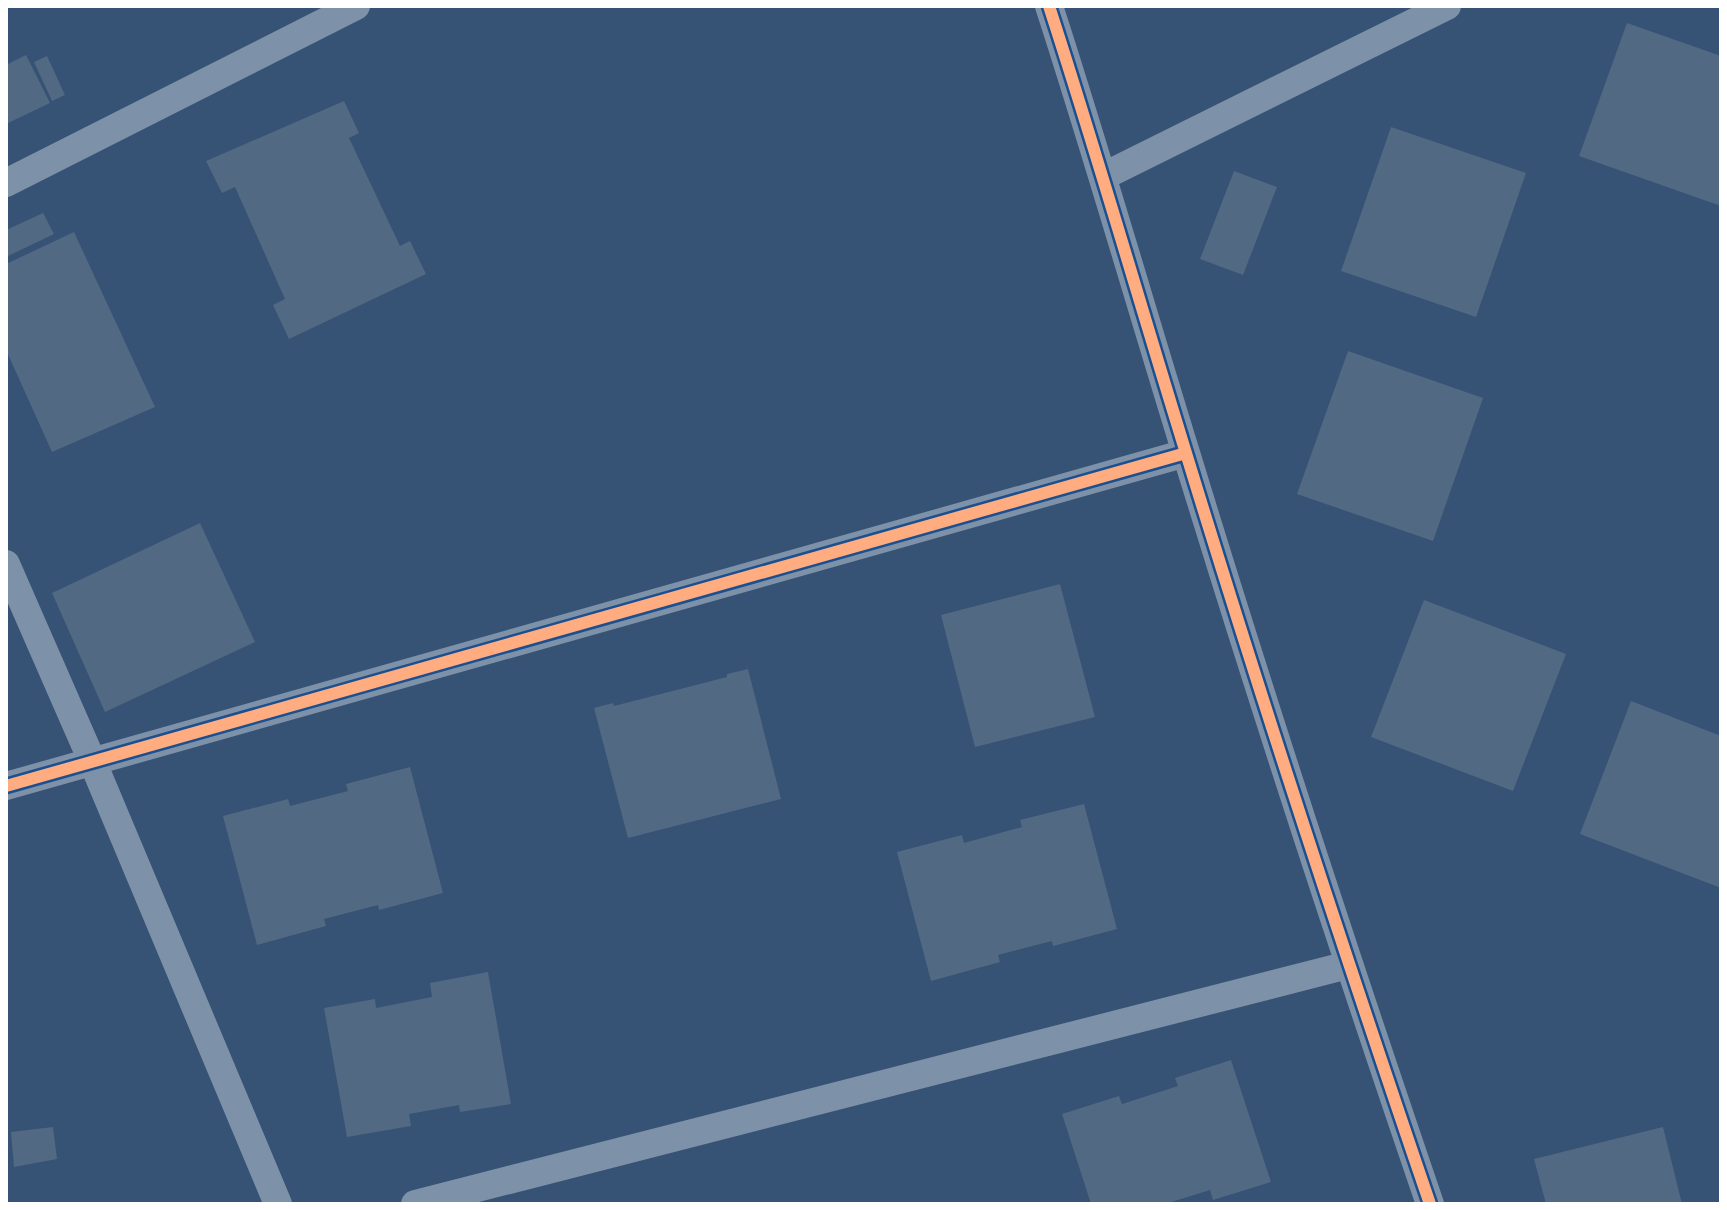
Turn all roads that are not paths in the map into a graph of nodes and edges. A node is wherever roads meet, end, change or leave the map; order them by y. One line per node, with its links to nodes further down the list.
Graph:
1 (356, 6): 5 (street)
2 (1049, 6): 4 (street)
3 (1447, 6): 4 (street)
4 (1104, 176): 6 (street)
5 (6, 183)
6 (1186, 453): 8 (street); 10 (street)
7 (6, 564): 8 (street)
8 (93, 763): 9 (street); 11 (street)
9 (6, 786)
10 (1348, 965): 12 (street); 13 (street)
11 (278, 1204)
12 (415, 1204)
13 (1430, 1204)

